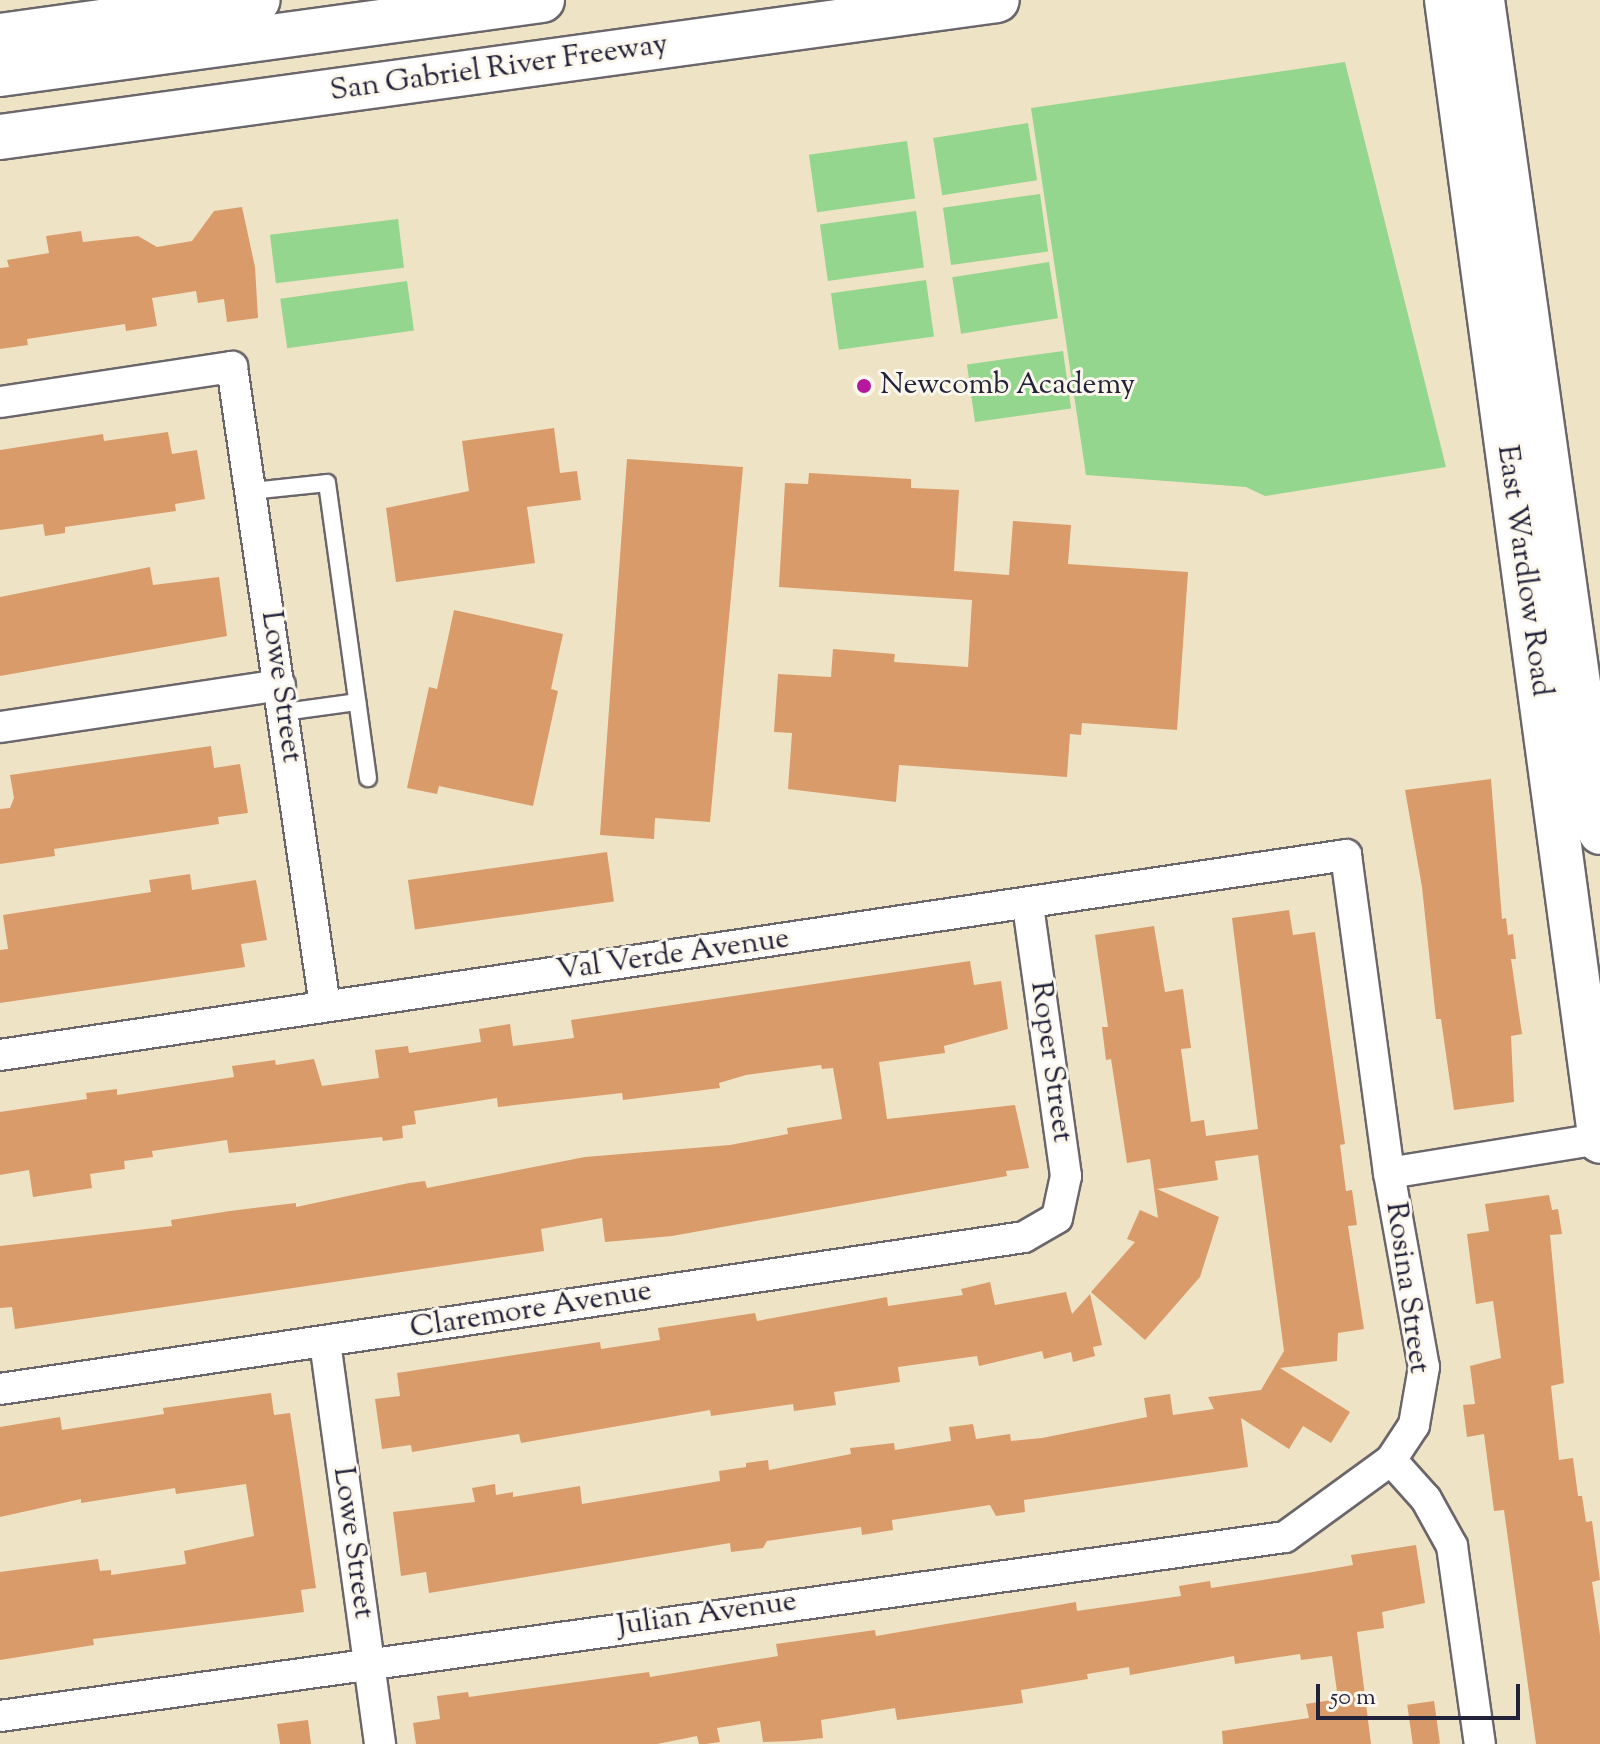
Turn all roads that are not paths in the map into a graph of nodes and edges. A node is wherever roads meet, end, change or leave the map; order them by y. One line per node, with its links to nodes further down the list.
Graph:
1 (258, 0): 5 (highway)
2 (542, 0): 6 (highway)
3 (997, 0): 8 (highway, San Gabriel River Freeway)
4 (1465, 3): 16 (main road, East Wardlow Road); 21 (main road, East Wardlow Road)
5 (0, 36)
6 (0, 74)
7 (0, 100): 8 (highway)
8 (141, 118): 9 (highway, San Gabriel River Freeway)
9 (0, 137)
10 (0, 402): 11 (street, Lowe Street)
11 (251, 491): 12 (street, Lowe Street); 13 (lane)
12 (282, 698): 13 (lane); 14 (street); 19 (street, Lowe Street)
13 (357, 702): 15 (lane)
14 (0, 727)
15 (368, 778)
16 (1600, 833)
17 (1346, 855): 18 (street, Val Verde Avenue); 22 (street, Rosina Street)
18 (1028, 905): 19 (street, Val Verde Avenue); 23 (street, Roper Street)
19 (325, 1006): 20 (street, Val Verde Avenue)
20 (0, 1055)
21 (1600, 1140): 22 (street)
22 (1389, 1173): 26 (street, Rosina Street)
23 (1057, 1218): 24 (street, Claremore Avenue)
24 (325, 1342): 25 (street, Claremore Avenue); 27 (street, Lowe Street)
25 (0, 1389)
26 (1391, 1460): 27 (street, Julian Avenue); 30 (street)
27 (368, 1662): 28 (street, Julian Avenue); 29 (street, Lowe Street)
28 (0, 1716)
29 (380, 1744)
30 (1480, 1744)

